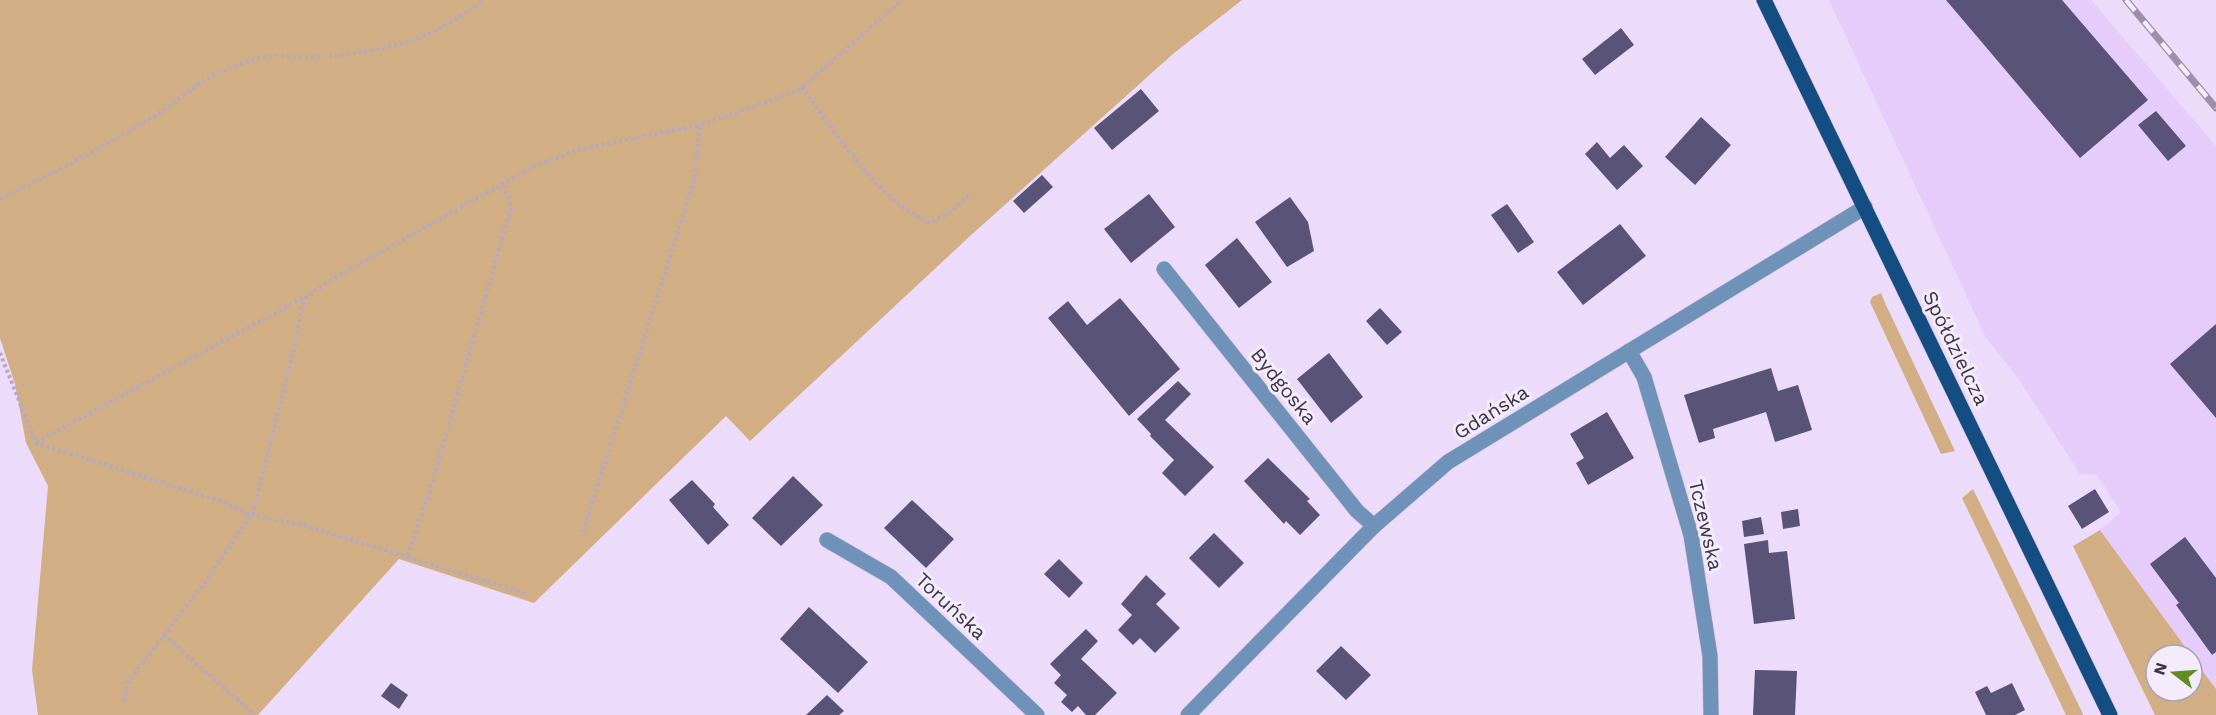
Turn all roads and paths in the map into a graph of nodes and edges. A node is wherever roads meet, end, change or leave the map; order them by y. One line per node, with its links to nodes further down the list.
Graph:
1 (483, 0): 8 (path)
2 (902, 0): 4 (path)
3 (1764, 0): 9 (main road, Spółdzielcza)
4 (802, 87): 5 (path); 7 (path)
5 (700, 125): 6 (path); 17 (path)
6 (503, 184): 11 (path); 19 (path)
7 (970, 193)
8 (0, 199)
9 (1865, 207): 12 (street, Gdańska); 27 (main road, Spółdzielcza)
10 (1164, 269): 16 (street, Bydgoska)
11 (307, 296): 14 (path); 15 (path)
12 (1629, 351): 16 (street, Gdańska); 26 (street, Tczewska)
13 (0, 353): 14 (path)
14 (36, 443): 15 (path)
15 (251, 515): 19 (path); 21 (path)
16 (1374, 526): 25 (street, Gdańska)
17 (583, 532)
18 (827, 540): 24 (street, Toruńska)
19 (408, 556): 20 (path)
20 (528, 594)
21 (164, 635): 22 (path); 23 (path)
22 (124, 700)
23 (255, 715)
24 (1036, 715)
25 (1188, 715)
26 (1711, 715)
27 (2110, 715)

